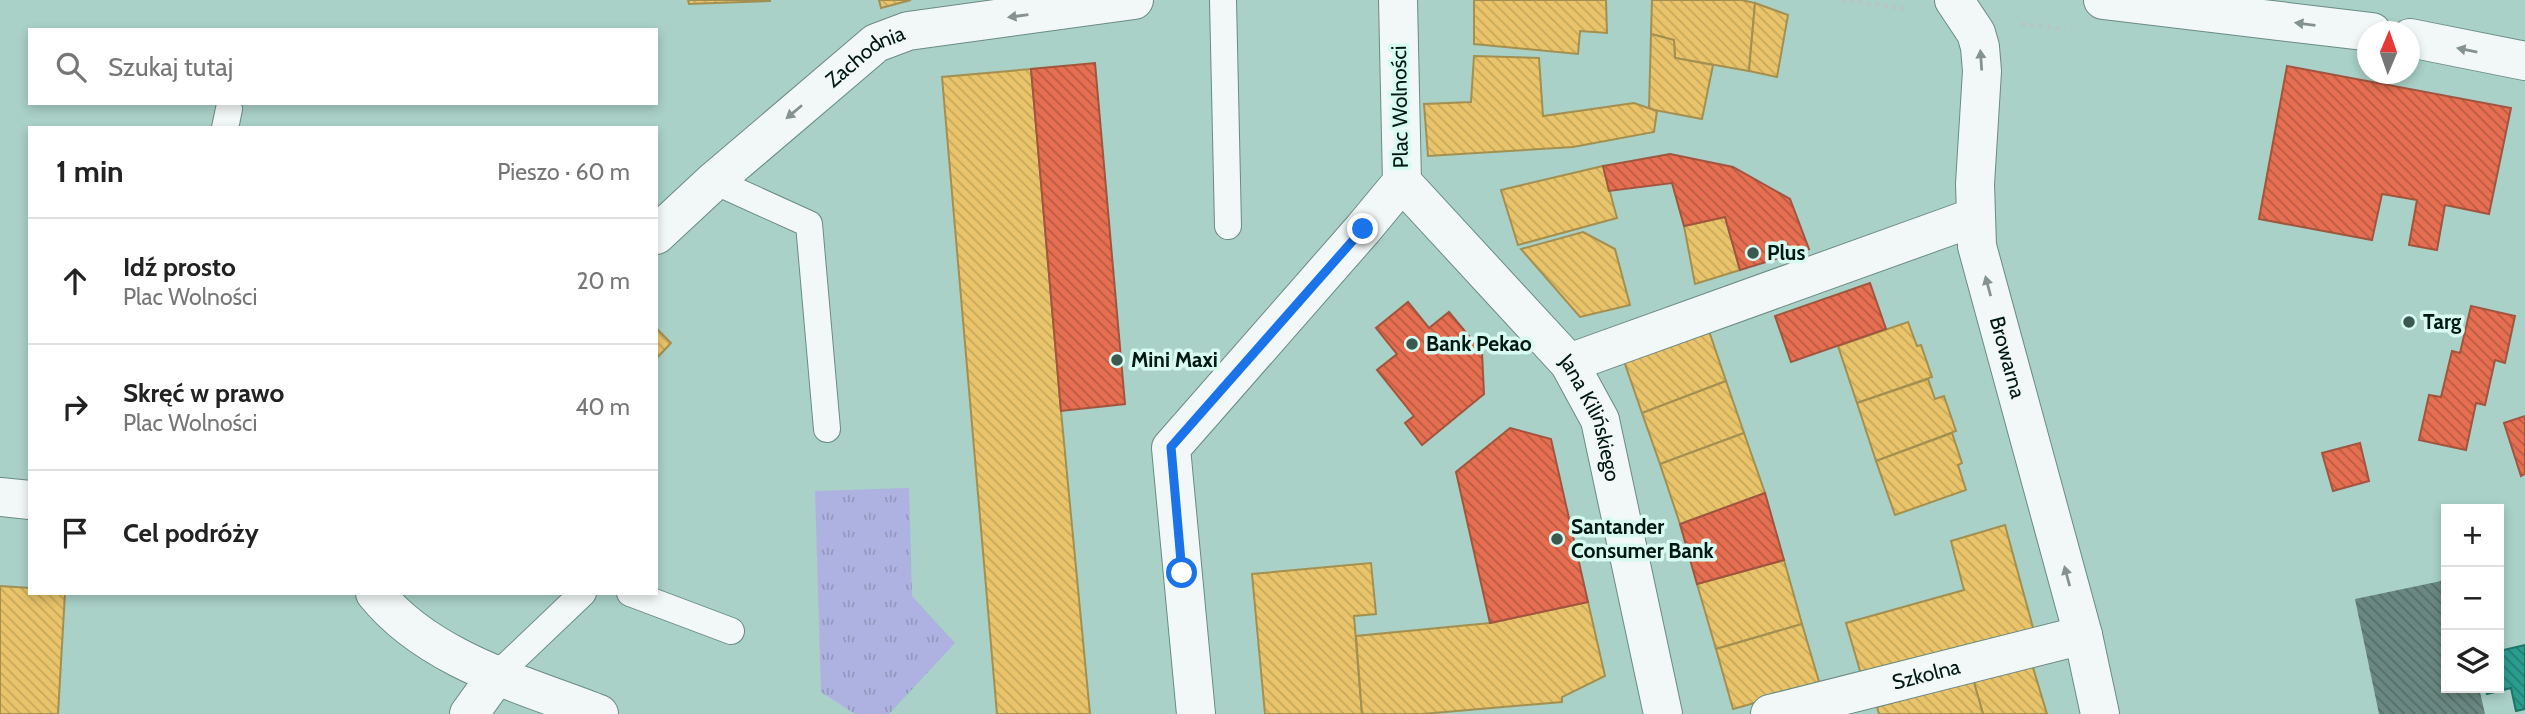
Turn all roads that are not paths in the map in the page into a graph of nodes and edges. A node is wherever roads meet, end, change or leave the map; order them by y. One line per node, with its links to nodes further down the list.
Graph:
1 (1134, 0): 7 (street, Zachodnia)
2 (1223, 0): 15 (lane)
3 (1398, 0): 13 (street, Plac Wolności)
4 (1954, 0): 14 (street, Browarna, one-way to 4)
5 (2103, 0): 9 (street, one-way to 5)
6 (2383, 0): 8 (street)
7 (1059, 5): 12 (street, Zachodnia, one-way to 12)
8 (2380, 21)
9 (2357, 30)
10 (2420, 40): 11 (street, one-way to 10)
11 (2525, 61)
12 (714, 181): 16 (street, Zachodnia); 18 (lane)
13 (1402, 182): 17 (street, Jana Kilińskiego); 30 (street, Plac Wolności)
14 (1975, 217): 17 (street); 25 (street, Browarna, one-way to 14)
15 (1228, 226)
16 (658, 233)
17 (1569, 363): 31 (street, Jana Kilińskiego)
18 (827, 429)
19 (0, 497): 20 (street)
20 (28, 500)
21 (377, 595): 26 (street)
22 (581, 595): 26 (lane)
23 (635, 595): 24 (lane)
24 (731, 631)
25 (2083, 635): 27 (street, Szkolna); 33 (street, Browarna)
26 (498, 674): 28 (street); 29 (street)
27 (1849, 705): 32 (street, Szkolna)
28 (469, 714)
29 (599, 714)
30 (1196, 714)
31 (1663, 714)
32 (1770, 714)
33 (2100, 714)

